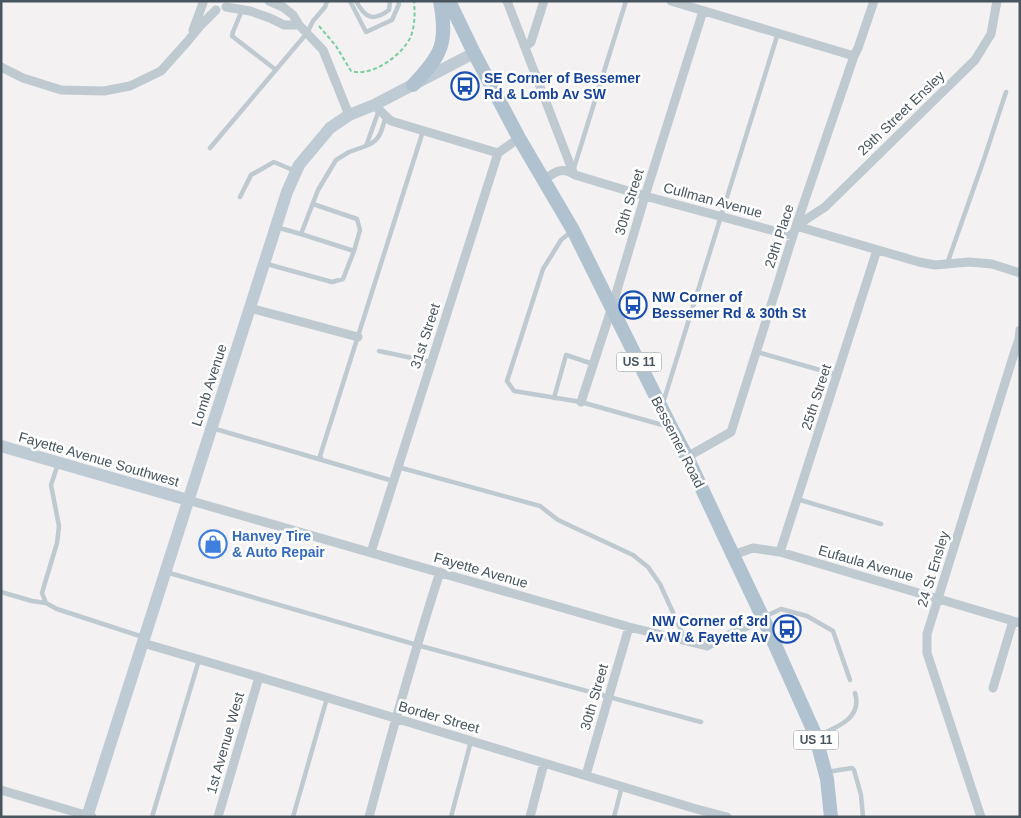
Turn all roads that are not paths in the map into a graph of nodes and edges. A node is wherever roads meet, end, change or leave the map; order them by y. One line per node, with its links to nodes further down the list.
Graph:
1 (269, 1): 20 (street)
2 (327, 1): 21 (lane)
3 (350, 1): 6 (lane)
4 (356, 1): 5 (lane)
5 (390, 1)
6 (398, 1)
7 (440, 1): 29 (main road)
8 (449, 1): 25 (main road, Bessemer Road / US 11)
9 (507, 1): 24 (street)
10 (544, 1): 24 (street)
11 (626, 1): 39 (lane)
12 (671, 1): 19 (street)
13 (874, 1): 26 (street, 29th Place)
14 (997, 1): 46 (street, 29th Street Ensley)
15 (202, 2): 17 (street); 23 (street)
16 (229, 4): 17 (street); 18 (street)
17 (216, 10): 23 (street)
18 (242, 10): 20 (street); 28 (lane)
19 (703, 11): 22 (street); 41 (street, 30th Street)
20 (299, 25): 21 (street)
21 (307, 33): 28 (lane); 32 (street)
22 (778, 33): 26 (street); 44 (lane)
23 (187, 42): 27 (street)
24 (525, 47): 39 (street)
25 (474, 53): 29 (main road, Lomb Avenue); 34 (main road, Bessemer Road / US 11)
26 (854, 56): 46 (street, 29th Place)
27 (1, 67)
28 (276, 70): 36 (lane)
29 (413, 85): 31 (main road, Lomb Avenue)
30 (1006, 92): 53 (lane)
31 (379, 111): 32 (main road, Lomb Avenue); 33 (street); 35 (lane); 35 (lane)
32 (348, 115): 38 (main road, Lomb Avenue)
33 (423, 131): 37 (street); 58 (lane)
34 (519, 138): 37 (street); 40 (main road, Bessemer Road / US 11)
35 (366, 146): 43 (lane)
36 (210, 148)
37 (498, 153): 61 (street, 31st Street)
38 (296, 172): 42 (lane); 45 (main road, Lomb Avenue)
39 (573, 172): 40 (street); 41 (street, Cullman Avenue)
40 (544, 180): 47 (main road, Bessemer Road / US 11)
41 (645, 196): 44 (street, Cullman Avenue); 55 (street, 30th Street)
42 (240, 197)
43 (313, 204): 48 (lane); 51 (lane)
44 (721, 216): 49 (street, Cullman Avenue); 66 (lane)
45 (276, 226): 48 (lane); 52 (main road, Lomb Avenue)
46 (796, 226): 49 (street, 29th Place); 50 (street)
47 (573, 230): 55 (main road, Bessemer Road / US 11); 64 (lane)
48 (301, 234): 51 (lane)
49 (793, 236): 60 (street, 29th Place)
50 (877, 250): 53 (street); 63 (street, 25th Street)
51 (354, 251): 52 (lane)
52 (264, 263): 56 (main road, Lomb Avenue)
53 (947, 264): 54 (street)
54 (1020, 273)
55 (612, 307): 62 (street, 30th Street); 66 (main road, Bessemer Road / US 11)
56 (250, 308): 58 (street); 68 (main road, Lomb Avenue)
57 (1020, 330): 84 (street, 24 St Ensley)
58 (358, 337): 71 (lane)
59 (379, 351): 61 (lane)
60 (756, 352): 63 (lane); 70 (street, 29th Place)
61 (431, 362): 73 (street, 31st Street)
62 (593, 364): 64 (lane); 65 (street, 30th Street)
63 (837, 375): 75 (street, 25th Street)
64 (554, 398): 65 (lane)
65 (581, 402): 67 (lane)
66 (662, 409): 67 (main road, Bessemer Road / US 11)
67 (671, 427): 70 (main road, Bessemer Road / US 11)
68 (211, 428): 71 (lane); 76 (main road, Lomb Avenue)
69 (1, 446): 72 (main road, Fayette Avenue Southwest)
70 (687, 458): 80 (main road, Bessemer Road / US 11)
71 (322, 460): 74 (lane)
72 (58, 462): 76 (main road, Fayette Avenue Southwest); 85 (lane)
73 (398, 466): 74 (street, 31st Street); 90 (lane)
74 (394, 480): 78 (street, 31st Street)
75 (797, 499): 77 (lane); 79 (street, 25th Street)
76 (188, 500): 78 (street, Fayette Avenue); 81 (main road, Lomb Avenue)
77 (882, 524)
78 (371, 552): 82 (street, Fayette Avenue)
79 (780, 552): 80 (street, Eufaula Avenue); 84 (street, Eufaula Avenue)
80 (733, 555): 86 (main road, Bessemer Road / US 11)
81 (165, 571): 89 (main road, Lomb Avenue); 91 (lane)
82 (440, 572): 88 (street, Fayette Avenue); 91 (street)
83 (1, 592): 85 (lane)
84 (938, 598): 87 (street, Eufaula Avenue); 120 (street, 24 St Ensley)
85 (46, 603): 89 (lane)
86 (763, 618): 90 (street, Fayette Avenue); 94 (lane); 101 (main road, Bessemer Road / US 11)
87 (1017, 622): 95 (street)
88 (629, 627): 90 (street, Fayette Avenue); 97 (street, 30th Street)
89 (144, 640): 92 (street, Border Street); 109 (main road, Lomb Avenue)
90 (686, 642)
91 (417, 645): 97 (lane); 99 (street)
92 (199, 660): 93 (street, Border Street); 110 (lane)
93 (258, 677): 98 (street, Border Street); 111 (street, 1st Avenue West)
94 (850, 680)
95 (993, 688)
96 (855, 693): 101 (lane)
97 (609, 697): 100 (lane); 105 (street, 30th Street)
98 (327, 698): 99 (street, Border Street); 112 (lane)
99 (396, 718): 102 (street, Border Street); 113 (street)
100 (701, 722)
101 (815, 737): 104 (main road, Bessemer Road / US 11)
102 (471, 741): 103 (street, Border Street); 114 (lane)
103 (544, 763): 105 (street, Border Street); 115 (street)
104 (825, 772): 118 (main road, Bessemer Road / US 11); 119 (lane)
105 (586, 775): 106 (street, Border Street)
106 (622, 786): 108 (street, Border Street); 116 (lane)
107 (1, 790): 109 (street)
108 (692, 812): 117 (street, Border Street)
109 (89, 816)
110 (152, 817)
111 (218, 817)
112 (293, 817)
113 (369, 817)
114 (451, 817)
115 (530, 817)
116 (614, 817)
117 (727, 817)
118 (831, 817)
119 (864, 817)
120 (980, 817)

